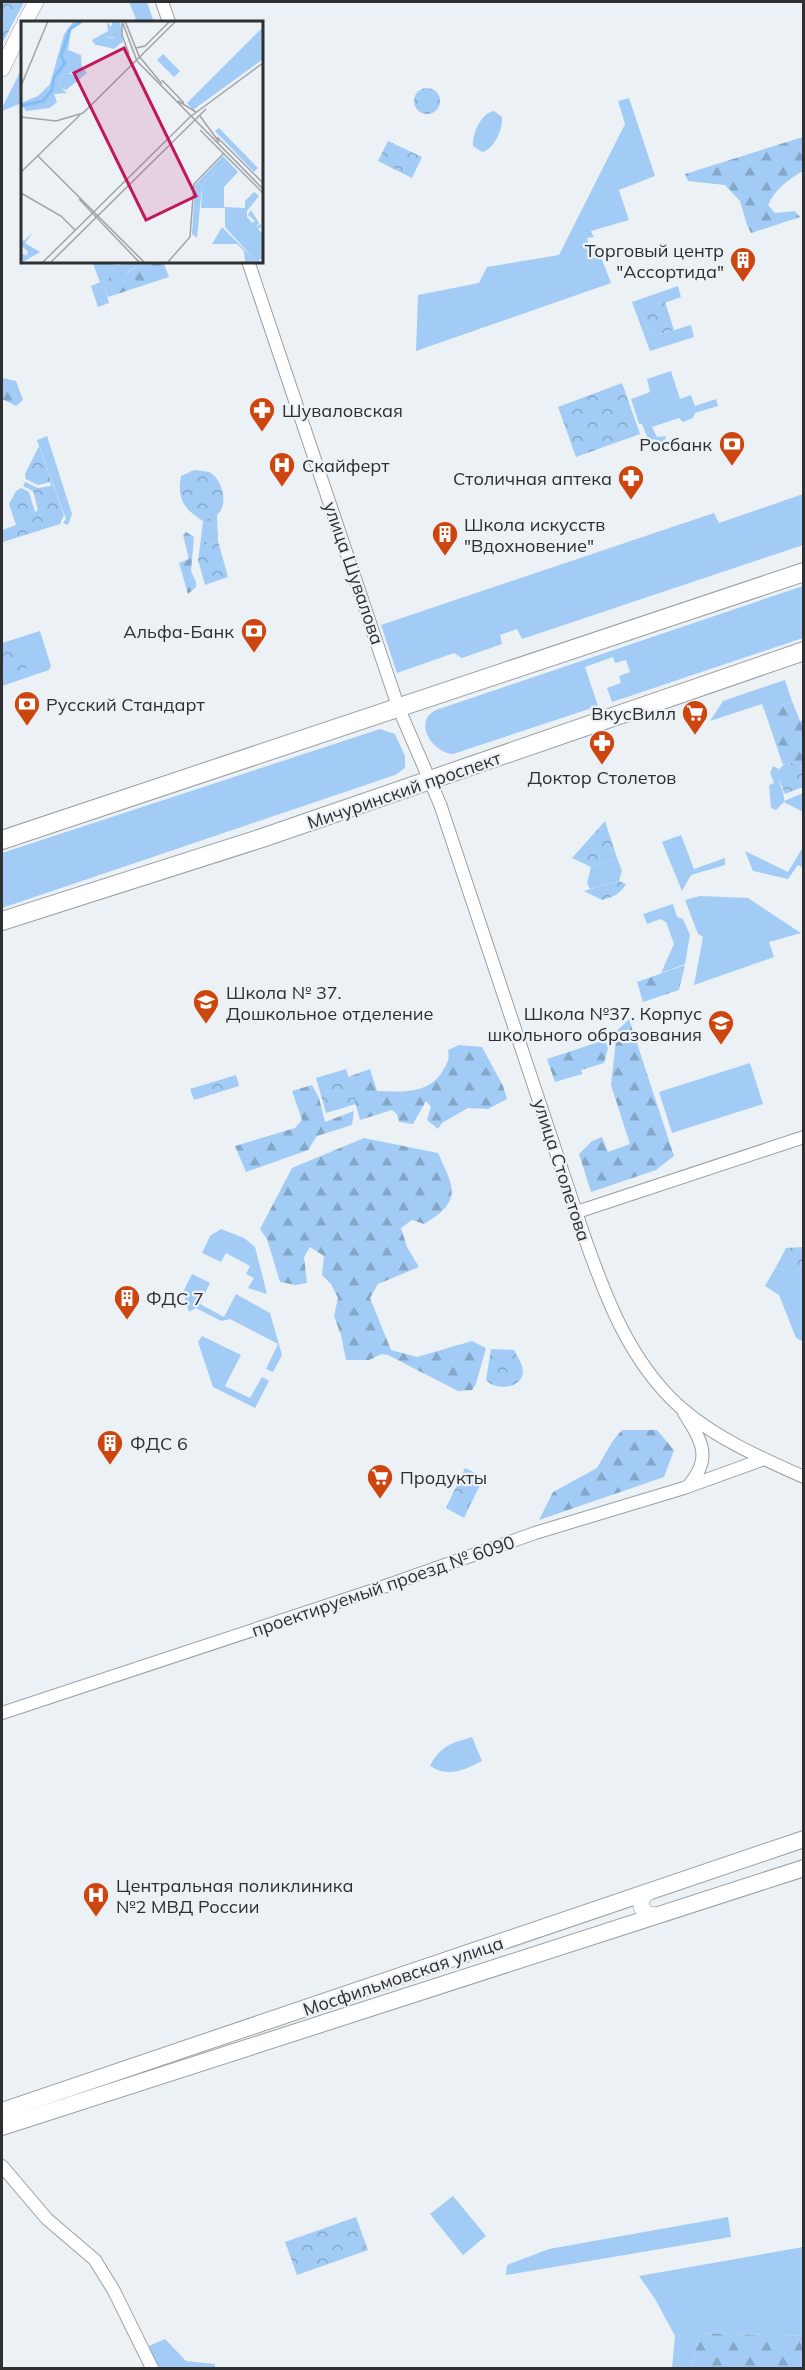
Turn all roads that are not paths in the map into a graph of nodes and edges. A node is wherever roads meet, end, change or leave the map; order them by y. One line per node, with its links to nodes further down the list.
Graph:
1 (36, 2): 3 (street)
2 (162, 2): 4 (street)
3 (26, 21)
4 (169, 21)
5 (21, 30): 6 (street)
6 (2, 69)
7 (248, 262): 10 (street, улица Шувалова)
8 (804, 572): 10 (main road)
9 (804, 651): 11 (main road, Мичуринский проспект)
10 (399, 709): 11 (street, улица Шувалова); 12 (main road)
11 (432, 781): 13 (main road, Мичуринский проспект); 15 (street, улица Столетова)
12 (2, 840)
13 (2, 921)
14 (804, 1137): 15 (street)
15 (577, 1212): 16 (street, улица Столетова)
16 (680, 1407): 17 (street, улица Столетова); 19 (street)
17 (764, 1459): 18 (street, улица Столетова); 19 (street, проектируемый проезд № 6090)
18 (804, 1477)
19 (688, 1486): 20 (street, проектируемый проезд № 6090)
20 (2, 1713)
21 (804, 1839): 23 (main road, Мосфильмовская улица)
22 (804, 1868): 24 (main road, Мосфильмовская улица)
23 (649, 1892): 24 (street); 25 (main road, Мосфильмовская улица)
24 (656, 1915): 26 (main road, Мосфильмовская улица)
25 (2, 2111)
26 (2, 2127)
27 (2, 2166): 29 (street)
28 (2, 2181): 29 (street)
29 (17, 2185): 30 (street)
30 (152, 2368)

